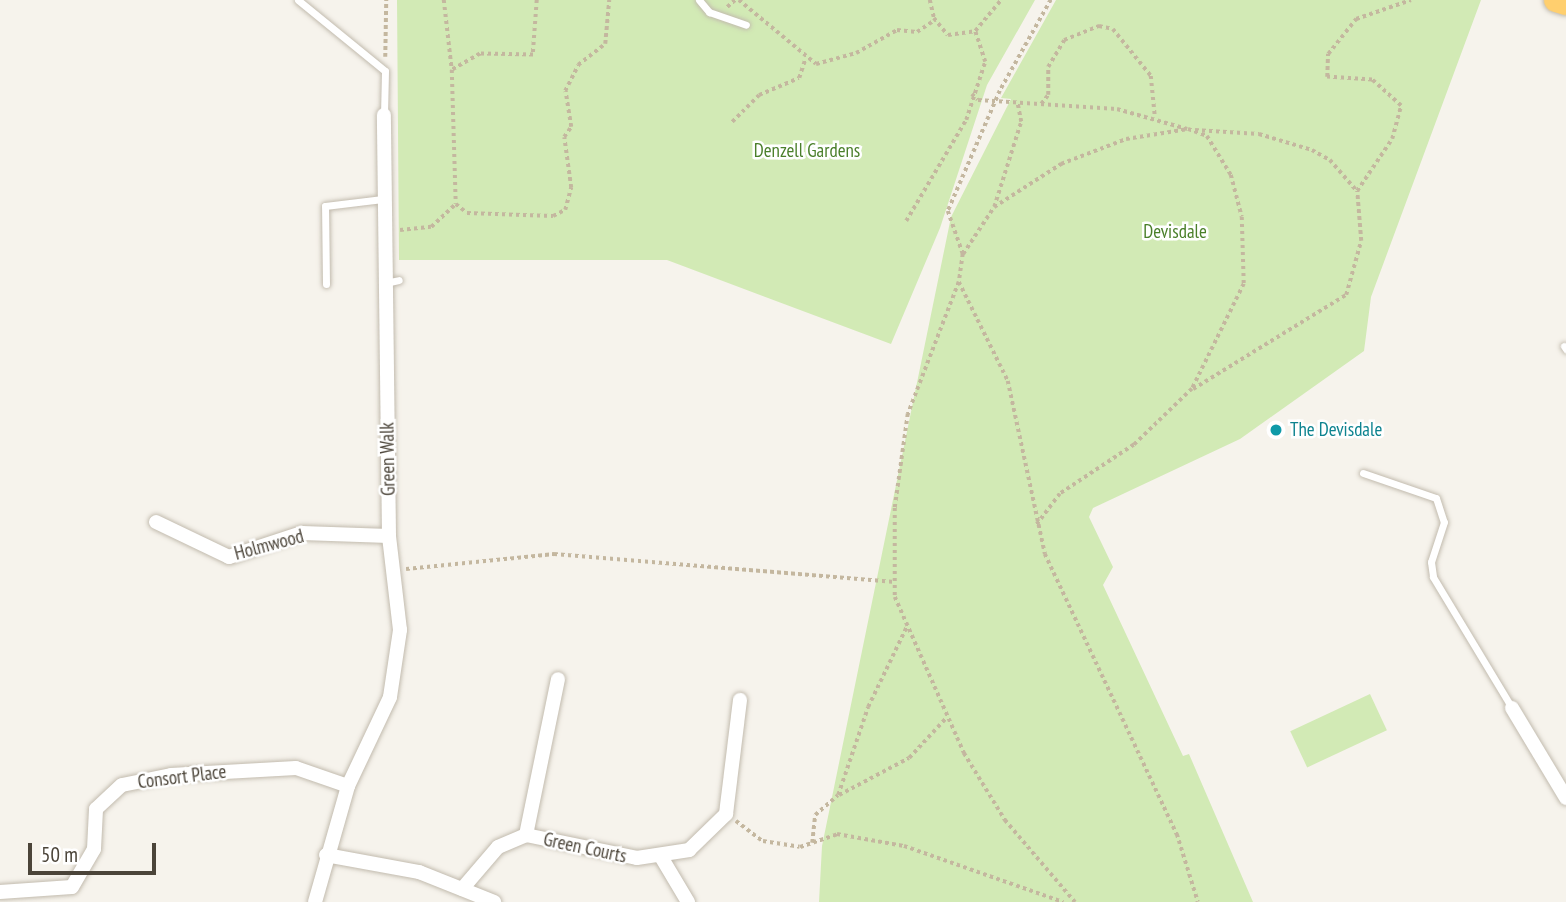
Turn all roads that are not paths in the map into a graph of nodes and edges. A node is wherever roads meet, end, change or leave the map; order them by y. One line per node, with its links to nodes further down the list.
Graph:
1 (298, 0): 6 (lane, Green Walk)
2 (699, 0): 5 (lane)
3 (1556, 0): 4 (highway)
4 (1566, 3)
5 (746, 25)
6 (384, 115): 7 (street, Green Walk)
7 (383, 199): 8 (lane); 11 (street, Green Walk)
8 (326, 284)
9 (1363, 473): 14 (lane)
10 (156, 522): 11 (street, Holmwood)
11 (389, 536): 15 (street, Green Walk)
12 (558, 679): 17 (street)
13 (740, 700): 19 (street, Green Courts)
14 (1512, 708): 16 (street)
15 (348, 786): 18 (street, Green Walk); 21 (street, Consort Place)
16 (1566, 798)
17 (526, 835): 19 (street, Green Courts); 20 (street, Green Courts)
18 (326, 855): 20 (street); 23 (street, Green Walk)
19 (660, 855): 24 (street)
20 (462, 888): 22 (street)
21 (0, 892)
22 (490, 901)
23 (315, 902)
24 (688, 902)

